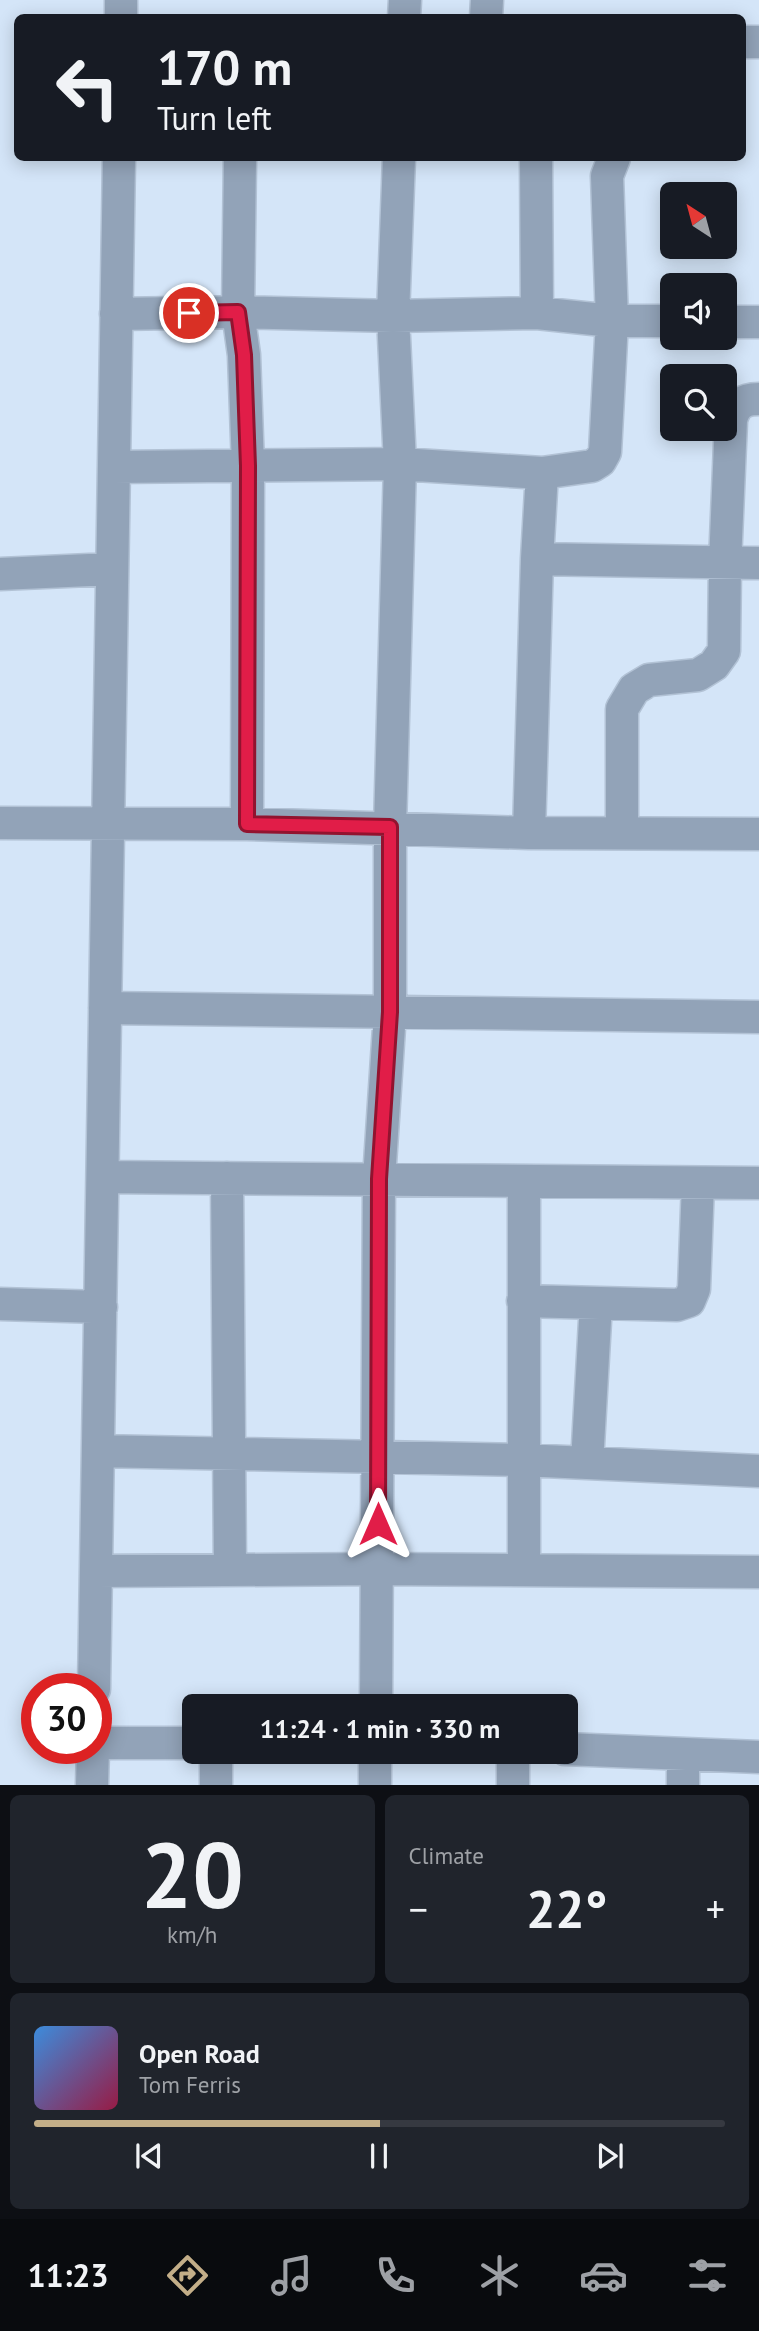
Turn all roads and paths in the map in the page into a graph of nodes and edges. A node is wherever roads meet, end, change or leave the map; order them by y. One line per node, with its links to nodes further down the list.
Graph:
1 (119, 161): 8 (street)
2 (240, 161): 6 (street)
3 (399, 161): 9 (street)
4 (536, 161): 7 (street)
5 (613, 161): 10 (street)
6 (238, 312): 8 (street); 9 (street); 16 (street)
7 (537, 313): 9 (street); 10 (street)
8 (116, 314): 17 (street)
9 (393, 316): 15 (street)
10 (612, 321): 11 (street); 18 (street)
11 (660, 321)
12 (737, 322): 13 (street)
13 (759, 322)
14 (759, 399): 20 (street)
15 (400, 464): 16 (street); 18 (street); 27 (street)
16 (248, 466): 17 (street); 26 (street)
17 (114, 467): 22 (street)
18 (542, 473): 19 (street)
19 (537, 559): 20 (street); 28 (street)
20 (724, 563): 21 (street); 29 (street)
21 (759, 563)
22 (112, 569): 23 (street); 25 (street)
23 (0, 574)
24 (0, 822): 25 (street)
25 (107, 822): 26 (street); 31 (street)
26 (247, 824): 27 (street)
27 (390, 827): 28 (street); 32 (street)
28 (528, 833): 29 (street)
29 (622, 833): 30 (street)
30 (759, 834)
31 (105, 1008): 32 (street); 34 (street)
32 (390, 1012): 33 (street); 36 (street)
33 (759, 1017)
34 (103, 1177): 35 (street); 43 (street)
35 (227, 1178): 36 (street); 45 (street)
36 (379, 1179): 37 (street); 46 (street)
37 (524, 1181): 38 (street); 40 (street)
38 (698, 1183): 39 (street); 41 (street)
39 (759, 1183)
40 (523, 1301): 41 (street); 47 (street)
41 (596, 1303): 48 (street)
42 (0, 1304): 43 (street)
43 (101, 1307): 44 (street)
44 (98, 1451): 45 (street); 53 (street)
45 (229, 1452): 46 (street); 51 (street)
46 (378, 1457): 47 (street); 50 (street)
47 (523, 1460): 48 (street); 52 (street)
48 (587, 1463): 49 (street)
49 (759, 1471)
50 (378, 1569): 51 (street); 52 (street); 56 (street)
51 (230, 1570): 53 (street)
52 (524, 1570): 54 (street)
53 (97, 1571): 55 (street)
54 (759, 1572)
55 (94, 1673)
56 (376, 1694)
57 (112, 1743): 58 (street)
58 (182, 1743)
59 (578, 1750): 60 (street)
60 (683, 1754): 61 (street); 70 (street)
61 (759, 1757)
62 (93, 1764): 66 (street)
63 (216, 1764): 67 (street)
64 (375, 1764): 68 (street)
65 (513, 1764): 69 (street)
66 (92, 1785)
67 (216, 1785)
68 (374, 1785)
69 (513, 1785)
70 (683, 1785)

